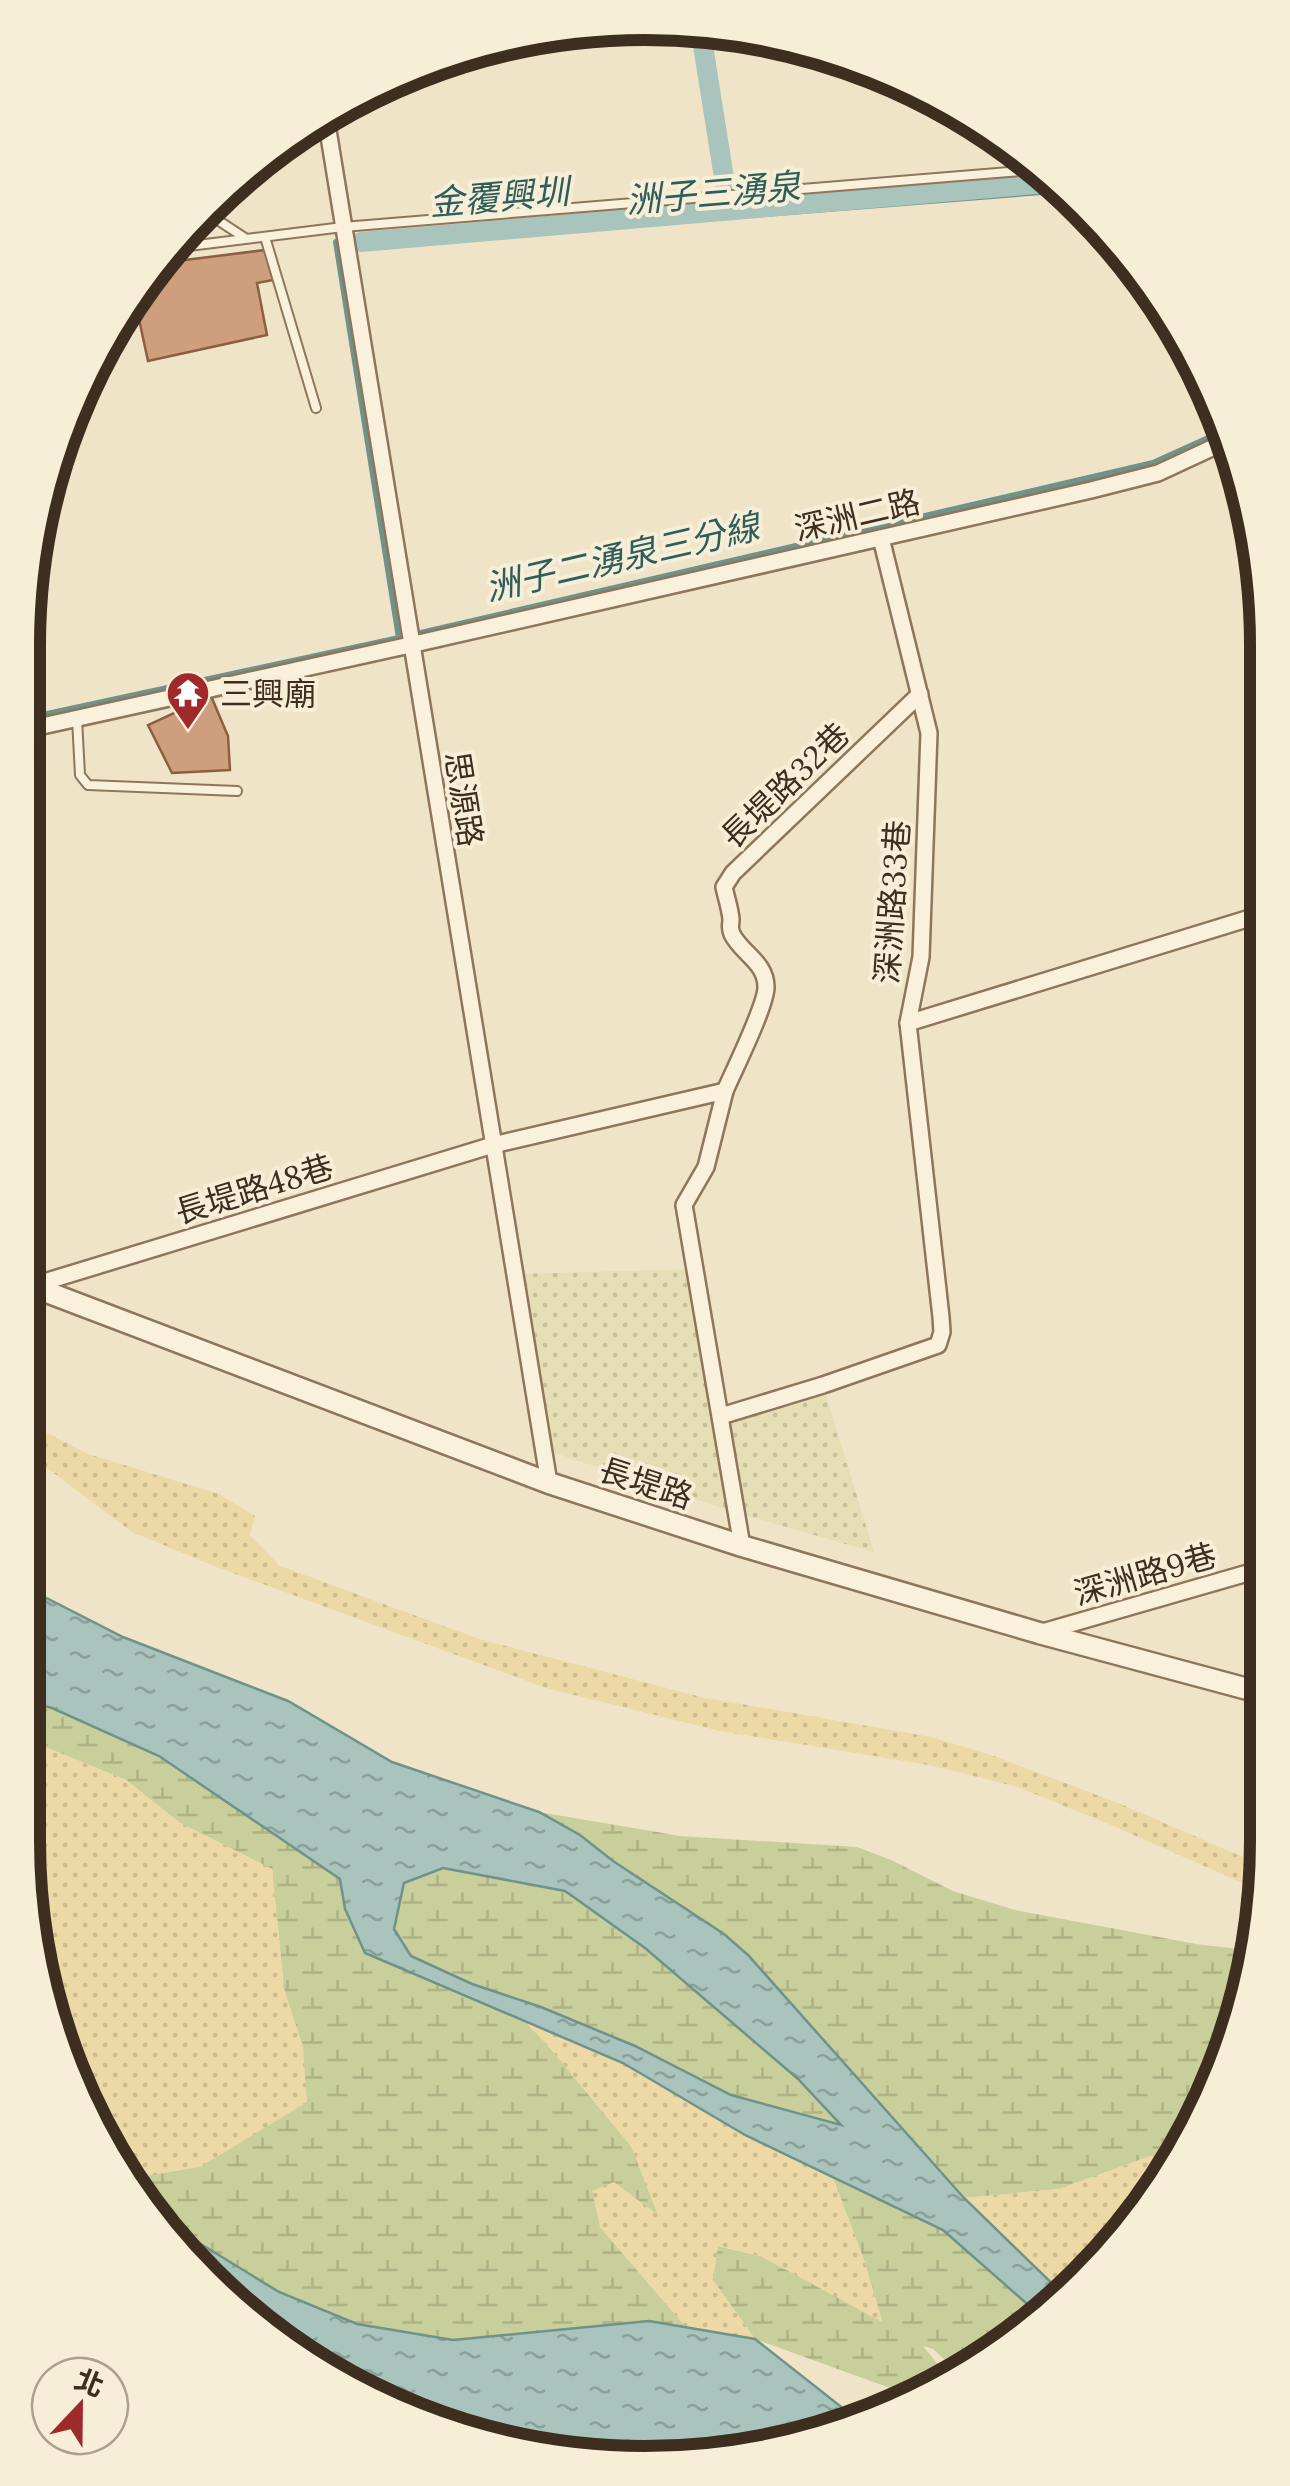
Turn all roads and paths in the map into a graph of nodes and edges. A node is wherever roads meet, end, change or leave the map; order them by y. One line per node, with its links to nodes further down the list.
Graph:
1 (328, 130): 4 (street, 思源路)
2 (1020, 171): 4 (lane)
3 (216, 219): 6 (lane)
4 (344, 227): 5 (lane); 11 (street, 思源路)
5 (265, 236): 6 (lane); 8 (lane)
6 (247, 239): 7 (lane)
7 (190, 246)
8 (316, 408)
9 (1216, 446): 10 (street, 深洲二路)
10 (880, 538): 11 (street, 深洲二路); 12 (street, 深洲路33巷)
11 (410, 645): 13 (street, 深洲二路); 19 (street, 思源路)
12 (920, 694): 17 (street, 深洲路33巷); 18 (street, 長堤路32巷)
13 (77, 719): 14 (street, 深洲二路); 15 (lane)
14 (40, 727)
15 (238, 792)
16 (1250, 918): 17 (street, 深洲路33巷)
17 (908, 1023): 22 (street)
18 (725, 1091): 19 (street); 22 (street, 長堤路32巷)
19 (493, 1146): 20 (street, 長堤路48巷); 23 (street, 思源路)
20 (40, 1281)
21 (40, 1290): 23 (street, 長堤路)
22 (721, 1416): 24 (street, 長堤路32巷)
23 (548, 1483): 24 (street, 長堤路)
24 (742, 1546): 26 (street, 長堤路)
25 (1250, 1572): 26 (street, 深洲路9巷)
26 (1039, 1633): 27 (street, 長堤路)
27 (1250, 1690)

